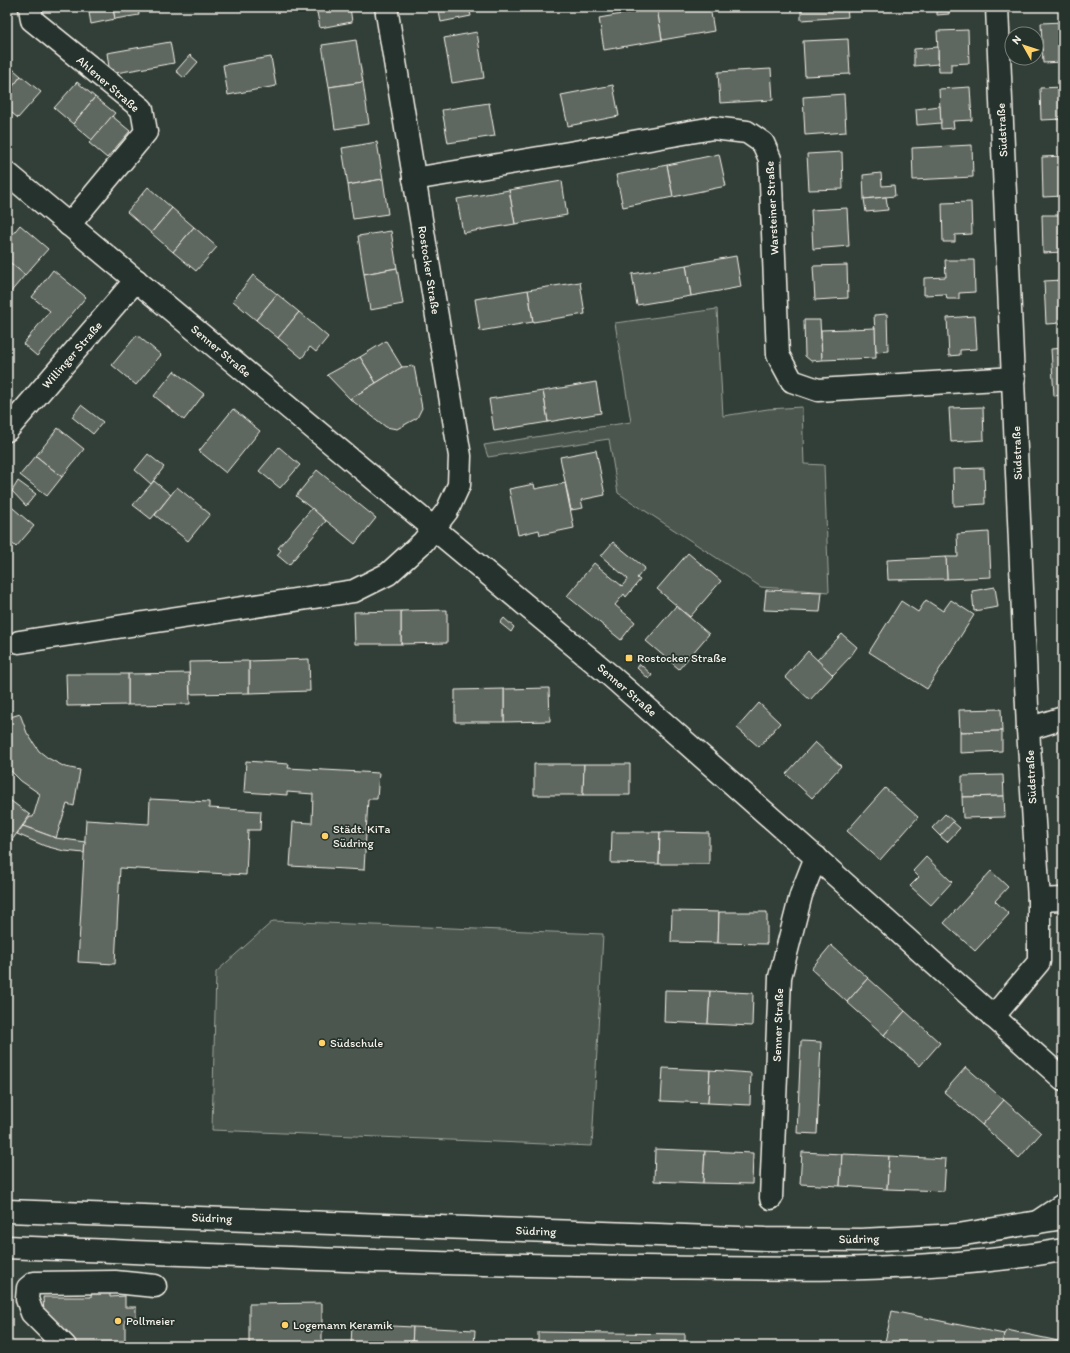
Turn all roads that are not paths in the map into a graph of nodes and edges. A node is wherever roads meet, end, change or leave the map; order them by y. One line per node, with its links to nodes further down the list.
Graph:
1 (30, 7): 6 (street, Ahlener Straße)
2 (386, 7): 5 (street, Rostocker Straße)
3 (997, 7): 8 (street, Südstraße)
4 (7, 173): 6 (street, Senner Straße)
5 (414, 179): 8 (street, Warsteiner Straße); 10 (street, Rostocker Straße)
6 (69, 225): 7 (street, Senner Straße)
7 (136, 280): 9 (street, Willinger Straße); 10 (street, Senner Straße)
8 (1014, 378): 13 (street, Südstraße)
9 (7, 430)
10 (434, 528): 11 (street); 14 (street, Senner Straße)
11 (19, 642)
12 (1063, 718): 13 (street)
13 (1028, 729): 16 (street, Südstraße)
14 (816, 857): 17 (street, Senner Straße); 19 (street, Senner Straße)
15 (1063, 899): 16 (street)
16 (1039, 900): 17 (street, Südstraße)
17 (993, 1017): 18 (street, Senner Straße)
18 (1063, 1079)
19 (771, 1198)
20 (1063, 1205): 23 (street)
21 (7, 1211): 23 (street, Südring)
22 (1063, 1218): 23 (street, Südring)
23 (1036, 1223)
24 (7, 1247): 25 (street)
25 (1063, 1250)
26 (155, 1286): 27 (street)
27 (65, 1346)

